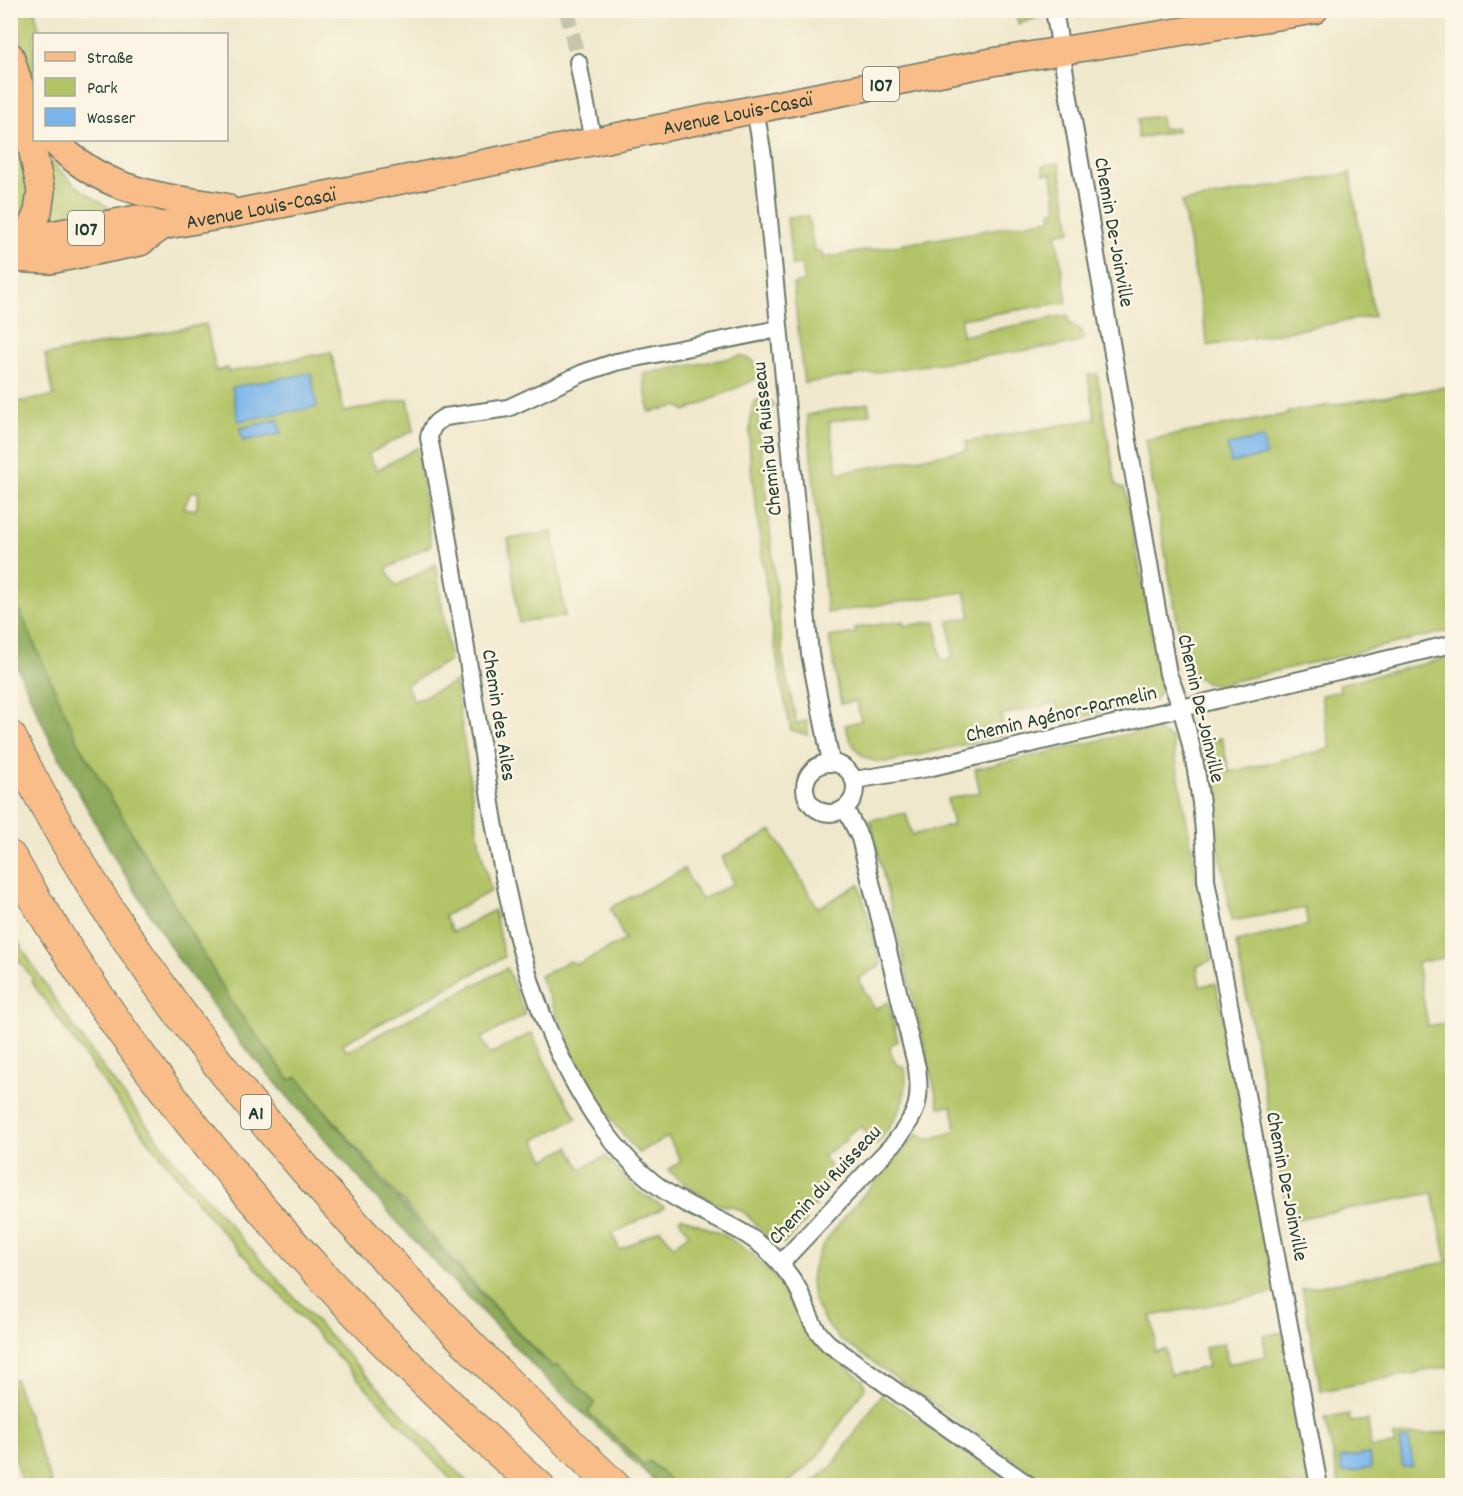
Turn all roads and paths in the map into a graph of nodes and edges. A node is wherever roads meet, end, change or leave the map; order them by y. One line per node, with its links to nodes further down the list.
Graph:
1 (1054, 10): 3 (street, Chemin De-Joinville)
2 (1314, 10): 3 (main road, Avenue Louis-Casaï / 107)
3 (1060, 51): 8 (main road, Avenue Louis-Casaï / 107); 15 (street, Chemin De-Joinville)
4 (10, 56): 6 (main road)
5 (578, 62): 10 (street)
6 (19, 85): 7 (main road); 12 (main road)
7 (33, 110)
8 (755, 110): 10 (main road, Avenue Louis-Casaï / 107); 13 (street, Chemin du Ruisseau)
9 (54, 141): 11 (main road)
10 (593, 142): 11 (main road, Avenue Louis-Casaï / 107)
11 (246, 211): 12 (main road, Avenue Louis-Casaï / 107)
12 (14, 258)
13 (778, 329): 17 (street, Chemin du Ruisseau); 21 (street, Chemin des Ailes)
14 (1452, 644): 15 (street, Chemin Agénor-Parmelin)
15 (1183, 706): 18 (street, Chemin Agénor-Parmelin); 27 (street, Chemin De-Joinville)
16 (10, 737): 25 (highway, A1)
17 (831, 762): 18 (street); 19 (street)
18 (854, 780): 19 (street)
19 (845, 808): 21 (street, Chemin du Ruisseau)
20 (10, 857): 22 (highway)
21 (780, 1264): 26 (street, Chemin du Ruisseau)
22 (463, 1420): 23 (highway); 24 (highway)
23 (517, 1485)
24 (538, 1485)
25 (614, 1485)
26 (1030, 1485)
27 (1319, 1485)

